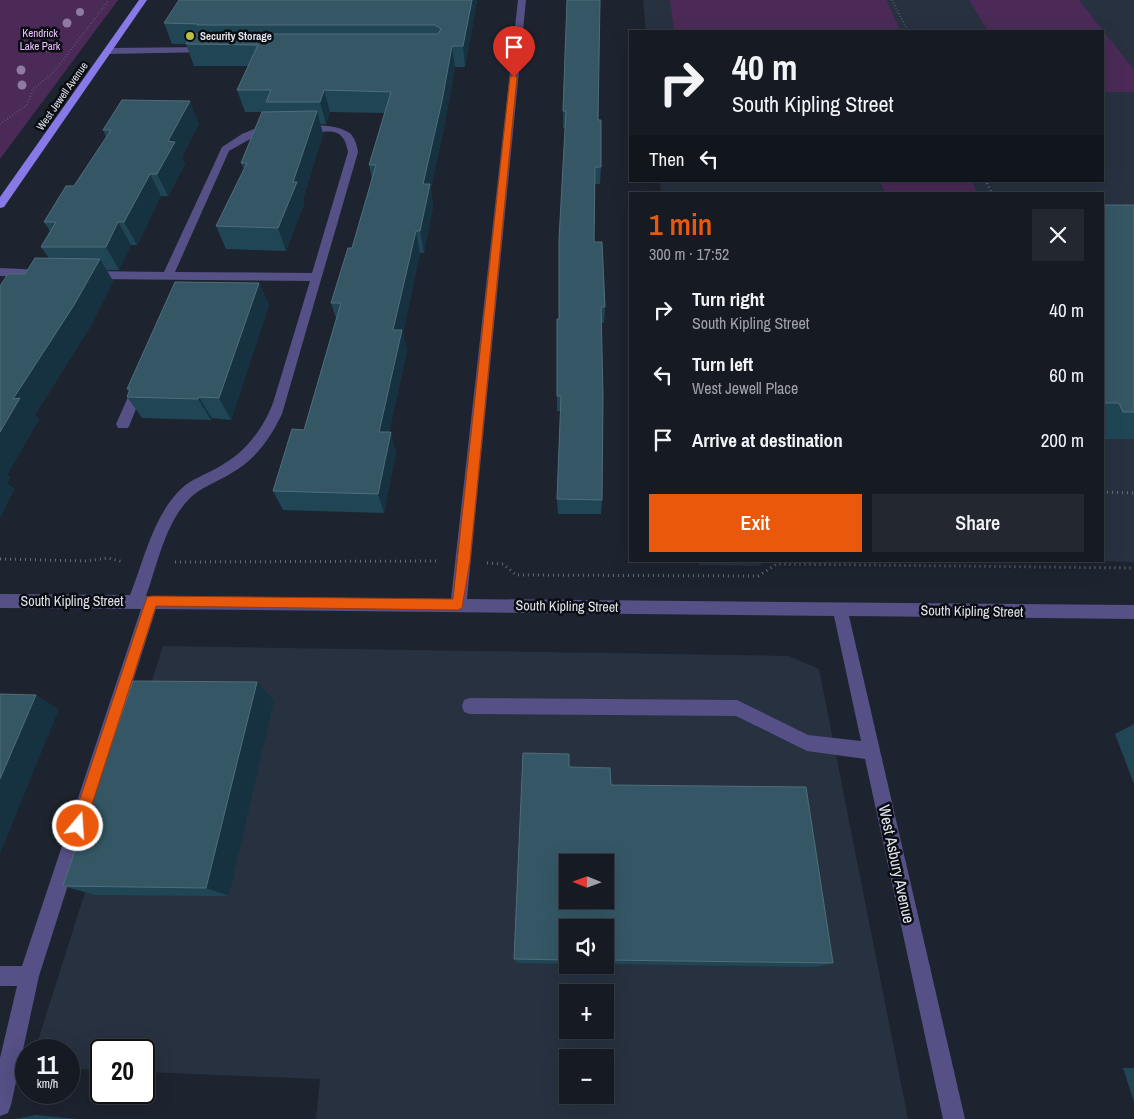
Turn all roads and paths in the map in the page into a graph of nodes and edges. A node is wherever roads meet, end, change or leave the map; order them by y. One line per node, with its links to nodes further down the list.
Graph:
1 (109, 0): 8 (path)
2 (144, 0): 7 (main road, West Jewell Avenue)
3 (522, 0): 20 (street)
4 (892, 0): 5 (path)
5 (907, 30)
6 (216, 50): 7 (street)
7 (108, 51): 9 (main road, West Jewell Avenue)
8 (0, 124)
9 (0, 204)
10 (0, 272): 11 (street)
11 (56, 275)
12 (75, 275): 13 (street)
13 (168, 276): 14 (street); 14 (street)
14 (316, 277): 21 (street)
15 (145, 372): 16 (street)
16 (123, 424)
17 (1104, 492): 18 (path)
18 (1134, 493)
19 (0, 559): 21 (path)
20 (464, 561): 21 (path); 23 (path); 27 (street)
21 (151, 562): 26 (street)
22 (989, 562): 23 (path)
23 (990, 566): 24 (path)
24 (1134, 568)
25 (0, 601): 26 (street, South Kipling Street)
26 (144, 601): 27 (street, South Kipling Street); 33 (street)
27 (458, 605): 28 (street, South Kipling Street)
28 (840, 609): 29 (street, South Kipling Street); 31 (street, West Asbury Avenue)
29 (1134, 612)
30 (470, 706): 31 (street)
31 (872, 751): 35 (street, West Asbury Avenue)
32 (0, 976): 33 (street)
33 (29, 976): 34 (street)
34 (0, 1104)
35 (954, 1119)

